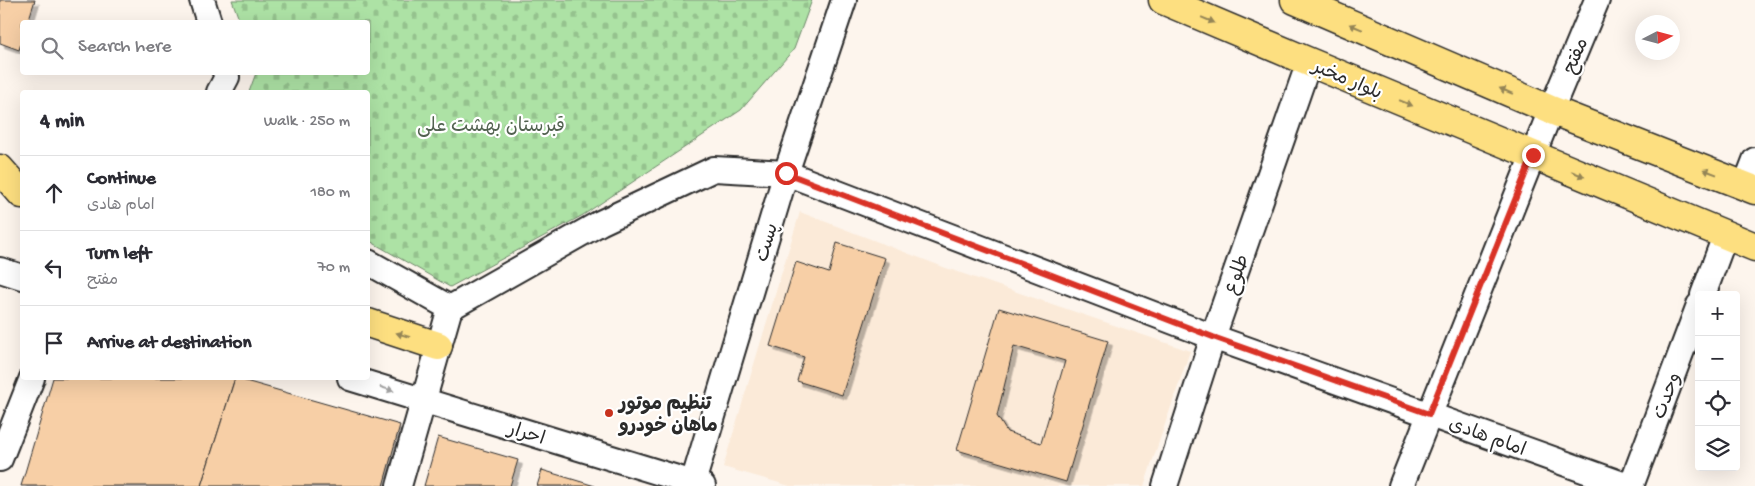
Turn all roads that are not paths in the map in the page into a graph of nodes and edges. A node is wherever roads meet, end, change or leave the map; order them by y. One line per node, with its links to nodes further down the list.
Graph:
1 (202, 0): 6 (street)
2 (844, 0): 14 (street, پست)
3 (1163, 0): 7 (main road, بلوار مخبر, one-way to 7)
4 (1295, 0): 10 (main road, one-way to 4)
5 (1597, 0): 10 (street, مفتح)
6 (208, 20)
7 (1309, 62): 11 (main road, بلوار مخبر, one-way to 11); 26 (street, طلوع)
8 (226, 75): 9 (street)
9 (219, 90)
10 (1551, 110): 11 (street, مفتح); 15 (main road, one-way to 10)
11 (1533, 155): 17 (main road, بلوار مخبر, one-way to 17); 31 (street)
12 (1755, 160): 15 (street)
13 (0, 169): 16 (main road)
14 (786, 173): 23 (street, امام هادی); 26 (street, امام هادی); 33 (street, پست)
15 (1750, 188)
16 (20, 192)
17 (1725, 236): 18 (main road, بلوار مخبر); 22 (street)
18 (1755, 247)
19 (370, 263): 23 (street)
20 (0, 270): 21 (street)
21 (20, 276)
22 (1704, 291)
23 (450, 308): 27 (street)
24 (1695, 315): 37 (street, وحدت)
25 (370, 324): 27 (main road, one-way to 25)
26 (1213, 337): 31 (street, امام هادی); 35 (street, طلوع)
27 (438, 346): 30 (street)
28 (31, 380): 32 (street)
29 (357, 380): 30 (street, احرار, one-way to 30)
30 (424, 400): 33 (street, احرار); 34 (street)
31 (1429, 414): 36 (street); 37 (street, امام هادی)
32 (0, 459)
33 (696, 485)
34 (399, 486)
35 (1165, 486)
36 (1400, 486)
37 (1630, 486)

